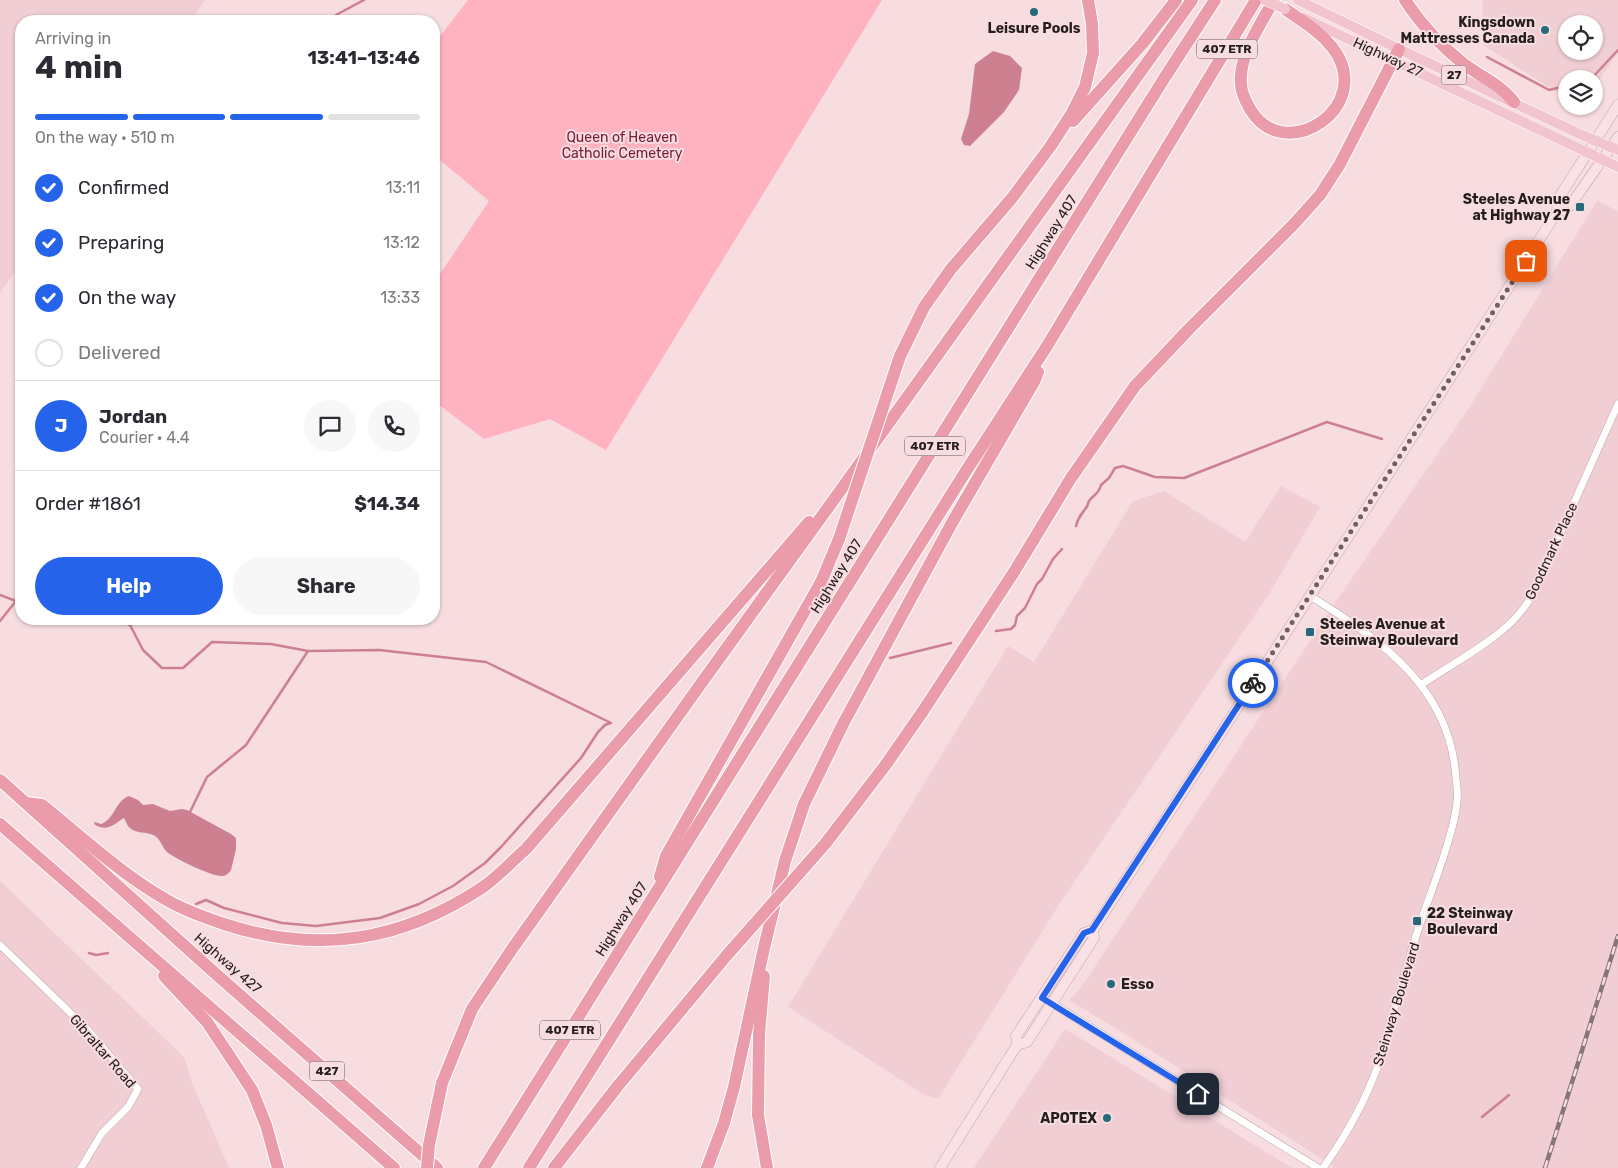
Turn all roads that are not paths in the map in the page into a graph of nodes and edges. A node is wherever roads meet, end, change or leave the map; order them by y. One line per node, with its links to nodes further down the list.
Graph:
1 (1088, 0): 16 (highway)
2 (1176, 0): 16 (highway)
3 (1192, 0): 24 (highway)
4 (1215, 0): 30 (highway, Highway 407 / 407 ETR)
5 (1256, 0): 22 (highway, 407 ETR)
6 (1265, 0): 10 (main road, Highway 27 / 27, bridge)
7 (1274, 0): 10 (highway)
8 (1298, 0): 11 (main road, Highway 27 / 27)
9 (1405, 0): 12 (highway)
10 (1285, 9): 11 (main road, Highway 27 / 27)
11 (1396, 54): 12 (main road, Highway 27 / 27); 18 (main road, Highway 27 / 27); 45 (highway, bridge)
12 (1514, 102): 15 (main road, Highway 27 / 27)
13 (1618, 105): 15 (main road)
14 (1618, 137): 17 (main road)
15 (1596, 140): 17 (main road, Highway 27 / 27); 18 (main road)
16 (1050, 146): 30 (highway, bridge)
17 (1615, 149): 19 (main road)
18 (1588, 152): 19 (main road, Highway 27); 21 (main road)
19 (1602, 159): 20 (main road, Highway 27); 21 (main road)
20 (1618, 167)
21 (1557, 212): 25 (main road)
22 (1047, 346): 34 (highway); 44 (highway, 407 ETR)
23 (1618, 404): 26 (street, Goodmark Place)
24 (835, 498): 28 (highway); 41 (highway, bridge)
25 (1310, 596): 26 (street, Steinway Boulevard); 32 (main road)
26 (1421, 685): 50 (street, Steinway Boulevard)
27 (0, 780): 28 (highway, Highway 427 / 427)
28 (26, 803): 42 (highway, Highway 427 / 427)
29 (0, 824): 31 (highway, 427)
30 (655, 892): 43 (highway, Highway 407 / 407 ETR)
31 (114, 923): 39 (highway); 40 (highway, 427)
32 (1092, 930): 35 (main road); 36 (main road)
33 (0, 945): 38 (street, Gibraltar Road)
34 (764, 948): 46 (highway); 47 (highway)
35 (1042, 998): 36 (street); 37 (main road)
36 (1052, 1004): 37 (main road); 49 (street)
37 (1017, 1045): 48 (main road)
38 (82, 1168)
39 (278, 1168)
40 (394, 1168)
41 (427, 1168)
42 (437, 1168)
43 (484, 1168)
44 (529, 1168)
45 (554, 1168)
46 (707, 1168)
47 (767, 1168)
48 (940, 1168)
49 (1318, 1168)
50 (1323, 1168)

